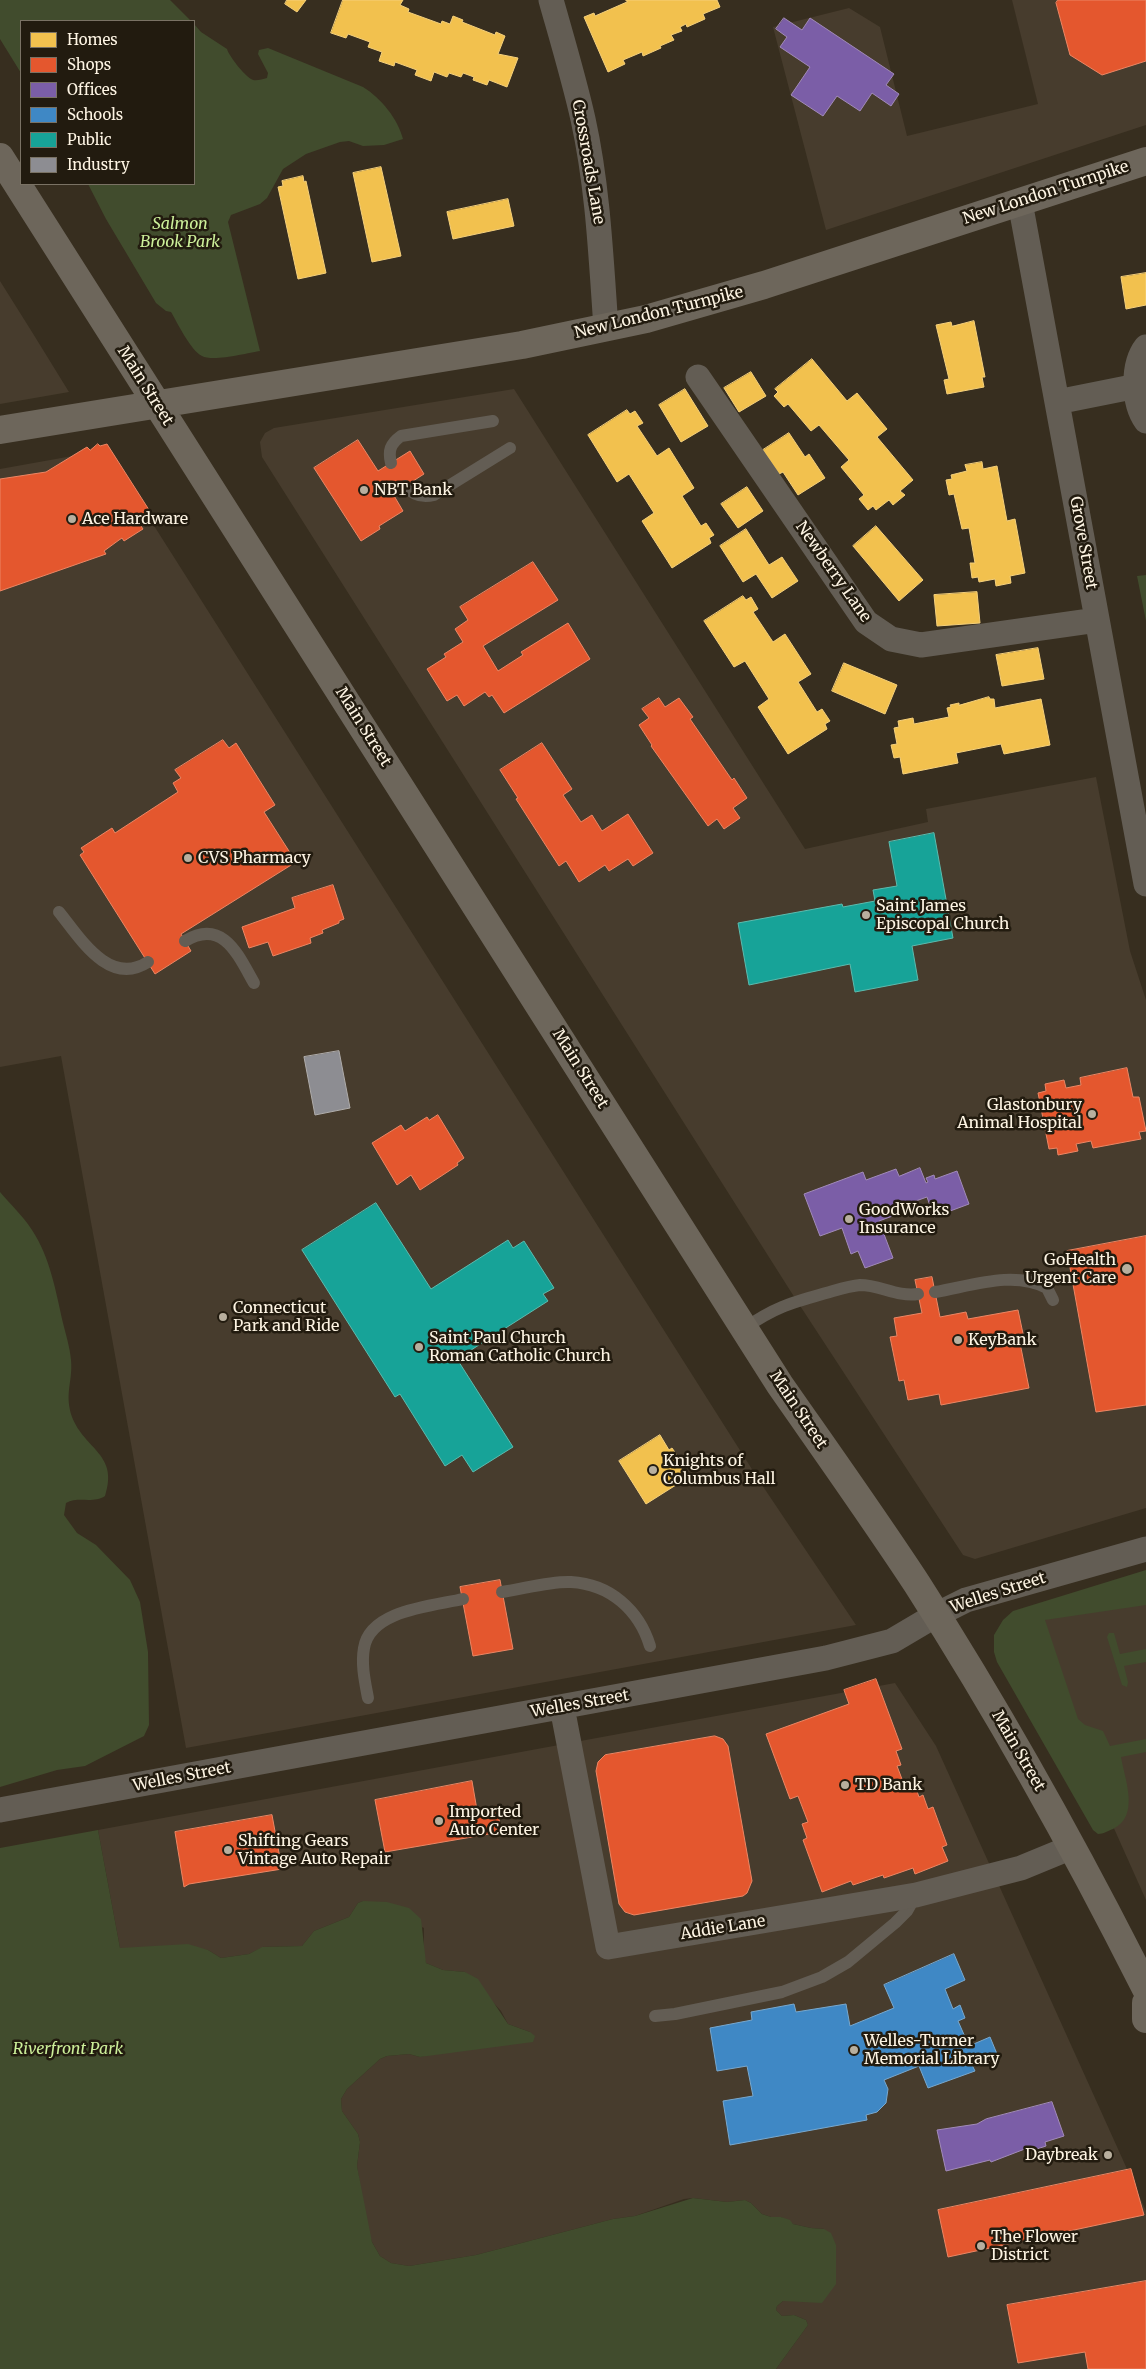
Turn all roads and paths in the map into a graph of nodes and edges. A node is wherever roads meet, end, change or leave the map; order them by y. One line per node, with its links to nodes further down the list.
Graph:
1 (551, 0): 5 (street, Crossroads Lane)
2 (0, 157): 10 (main road, Main Street)
3 (1146, 161): 4 (main road, New London Turnpike)
4 (1020, 202): 5 (main road, New London Turnpike); 9 (street, Grove Street)
5 (606, 328): 10 (main road, New London Turnpike)
6 (1146, 347): 8 (street)
7 (698, 376): 17 (street, Newberry Lane)
8 (1137, 386): 9 (street); 12 (street)
9 (1057, 402): 17 (street, Grove Street)
10 (157, 404): 13 (main road, New London Turnpike); 26 (main road, Main Street)
11 (494, 421): 15 (lane)
12 (1146, 421)
13 (0, 430)
14 (510, 448): 16 (lane)
15 (391, 463)
16 (405, 486)
17 (1097, 620): 18 (street, Grove Street)
18 (1146, 884)
19 (59, 912): 21 (lane)
20 (185, 941): 22 (lane)
21 (148, 962)
22 (254, 983)
23 (935, 1292): 25 (lane)
24 (918, 1294): 26 (lane)
25 (1053, 1300)
26 (745, 1328): 30 (main road, Main Street)
27 (1146, 1549): 30 (street, Welles Street)
28 (502, 1592): 31 (lane)
29 (463, 1599): 32 (lane)
30 (936, 1615): 33 (street, Welles Street); 35 (main road, Main Street)
31 (650, 1646)
32 (368, 1698)
33 (562, 1707): 34 (street, Welles Street); 36 (street, Addie Lane)
34 (0, 1810)
35 (1072, 1847): 36 (street, Addie Lane); 37 (main road, Main Street)
36 (916, 1895): 39 (lane)
37 (1146, 1989)
38 (1146, 2003): 40 (main road)
39 (655, 2016)
40 (1146, 2019)

